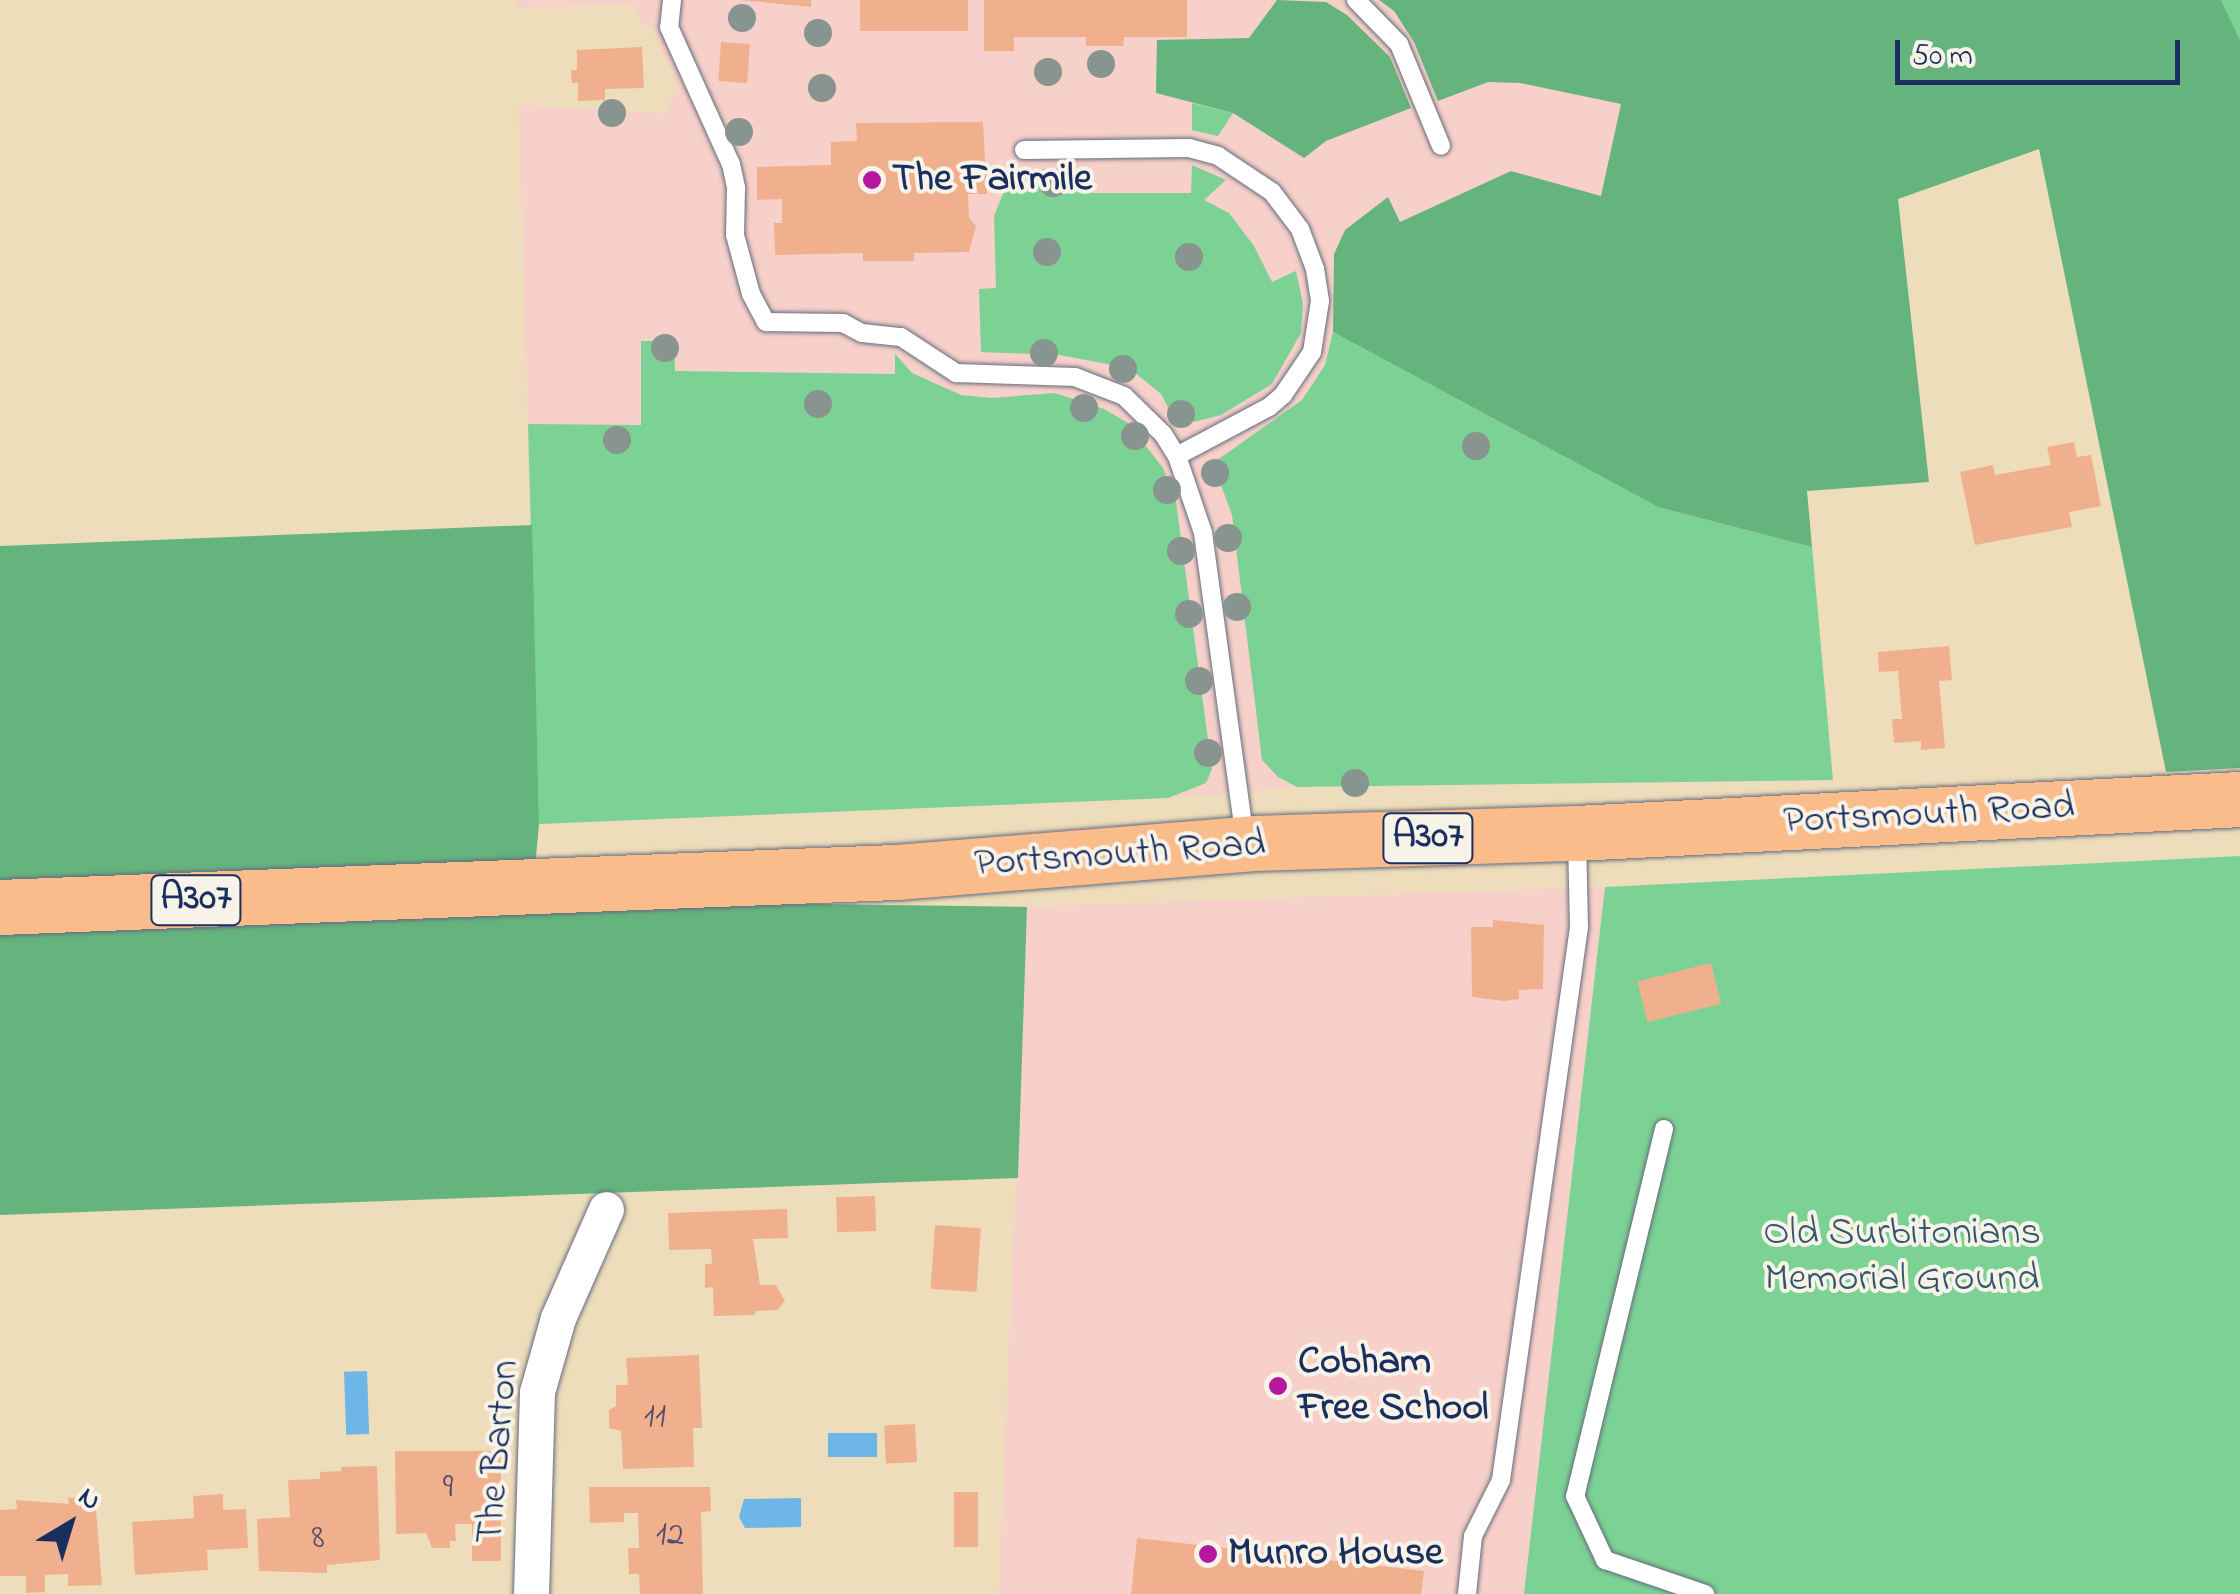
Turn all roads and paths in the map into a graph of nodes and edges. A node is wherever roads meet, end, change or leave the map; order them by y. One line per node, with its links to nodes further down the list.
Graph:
1 (672, 0): 5 (lane)
2 (1356, 0): 3 (lane)
3 (1442, 146)
4 (1024, 150): 5 (lane)
5 (1177, 456): 8 (lane)
6 (2240, 799): 7 (main road, Portsmouth Road / A307)
7 (1576, 834): 8 (main road, Portsmouth Road / A307); 13 (lane)
8 (1245, 844): 9 (main road, Portsmouth Road / A307)
9 (0, 908)
10 (1664, 1129): 14 (lane)
11 (606, 1209): 12 (street, The Barton)
12 (531, 1594)
13 (1467, 1594)
14 (1705, 1594)

